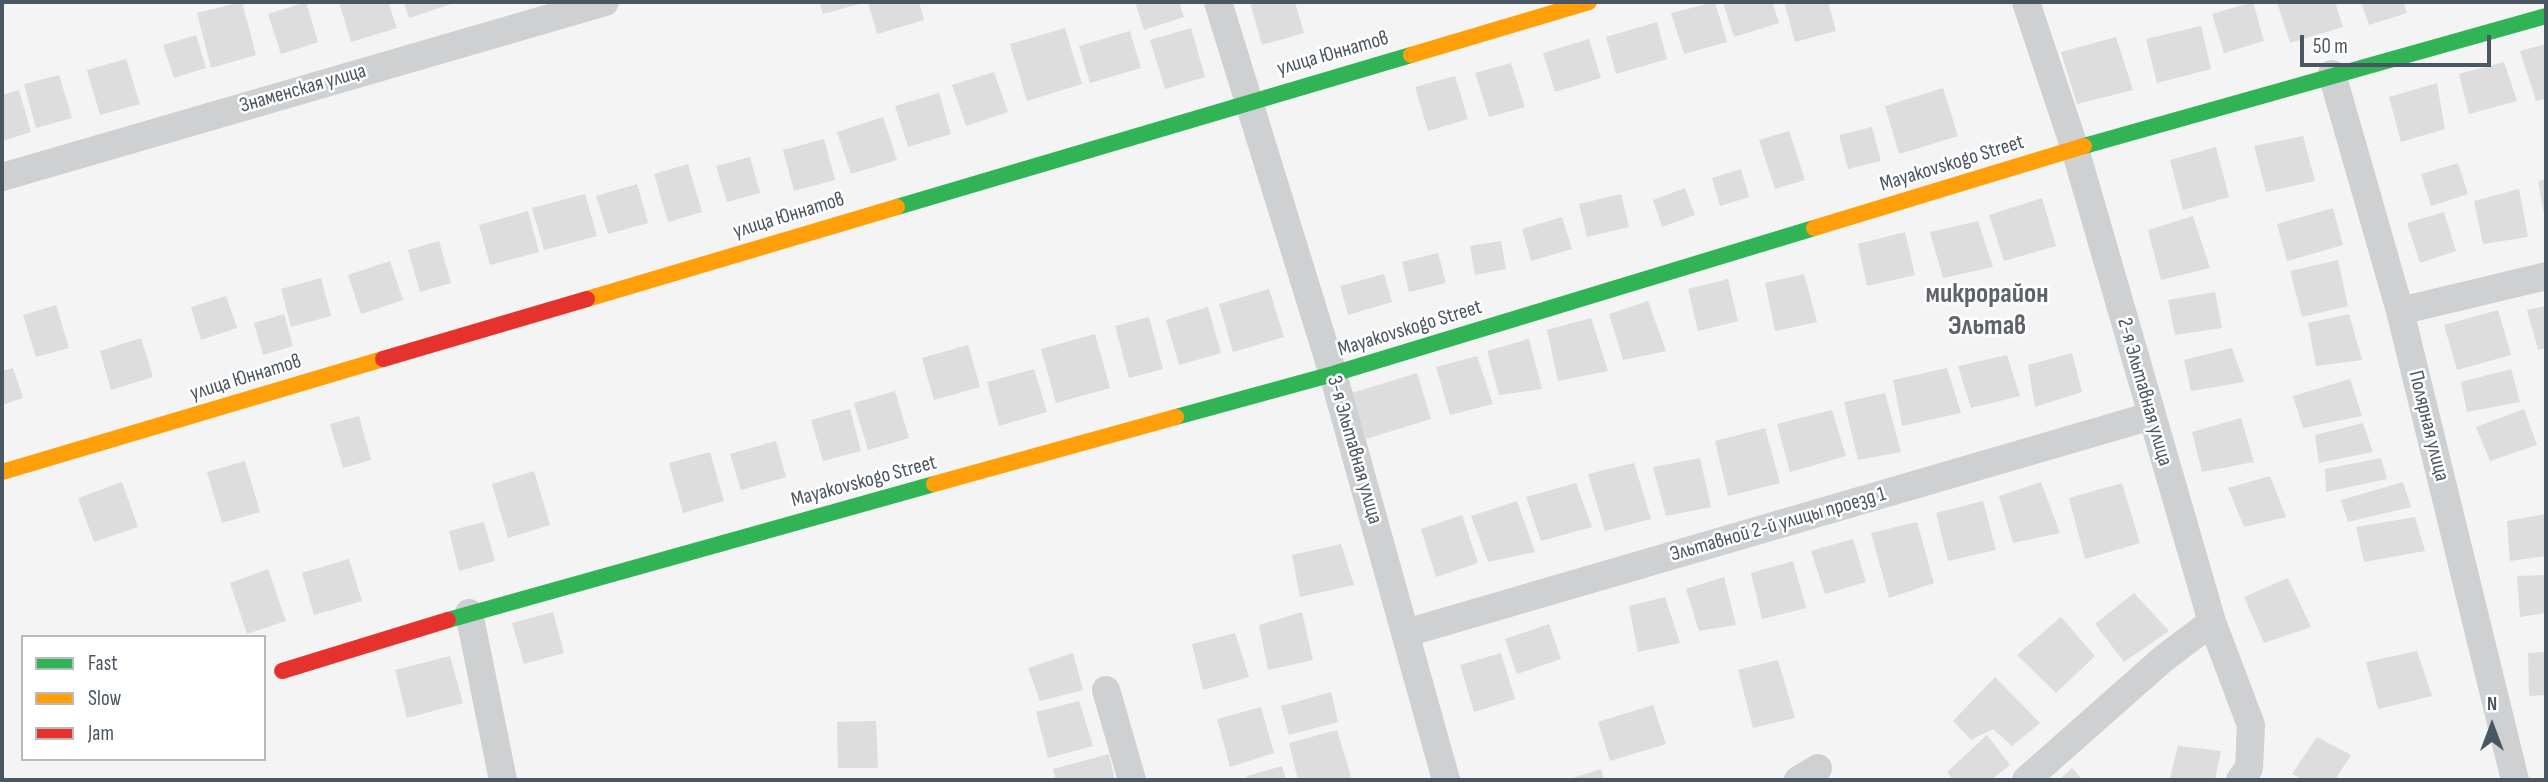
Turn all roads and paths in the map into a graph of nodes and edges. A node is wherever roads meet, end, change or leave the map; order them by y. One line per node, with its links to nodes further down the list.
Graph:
1 (605, 2): 9 (street, Знаменская улица)
2 (1218, 2): 7 (street, 3-я Эльтавная улица)
3 (1589, 2): 7 (street, улица Юннатов)
4 (2026, 2): 8 (street, 2-я Эльтавная улица)
5 (2546, 16): 6 (street, Mayakovskogo Street)
6 (2332, 74): 8 (street, Mayakovskogo Street); 11 (street, Полярная улица)
7 (1248, 101): 12 (street, 3-я Эльтавная улица); 14 (street, улица Юннатов)
8 (2076, 149): 12 (street, Mayakovskogo Street); 13 (street, 2-я Эльтавная улица)
9 (2, 177)
10 (2546, 276): 11 (street)
11 (2400, 312): 25 (street, Полярная улица)
12 (1333, 374): 15 (street, Mayakovskogo Street); 17 (street, 3-я Эльтавная улица)
13 (2151, 416): 16 (street, 2-я Эльтавная улица); 17 (street, Эльтавной 2-й улицы проезд 1)
14 (2, 472)
15 (469, 613): 18 (street, Mayakovskogo Street); 20 (street)
16 (2212, 622): 23 (street); 24 (street, 2-я Эльтавная улица)
17 (1406, 633): 22 (street, 3-я Эльтавная улица)
18 (282, 671)
19 (1106, 690): 21 (street)
20 (503, 780)
21 (1132, 780)
22 (1446, 780)
23 (2026, 780)
24 (2240, 780)
25 (2515, 780)

